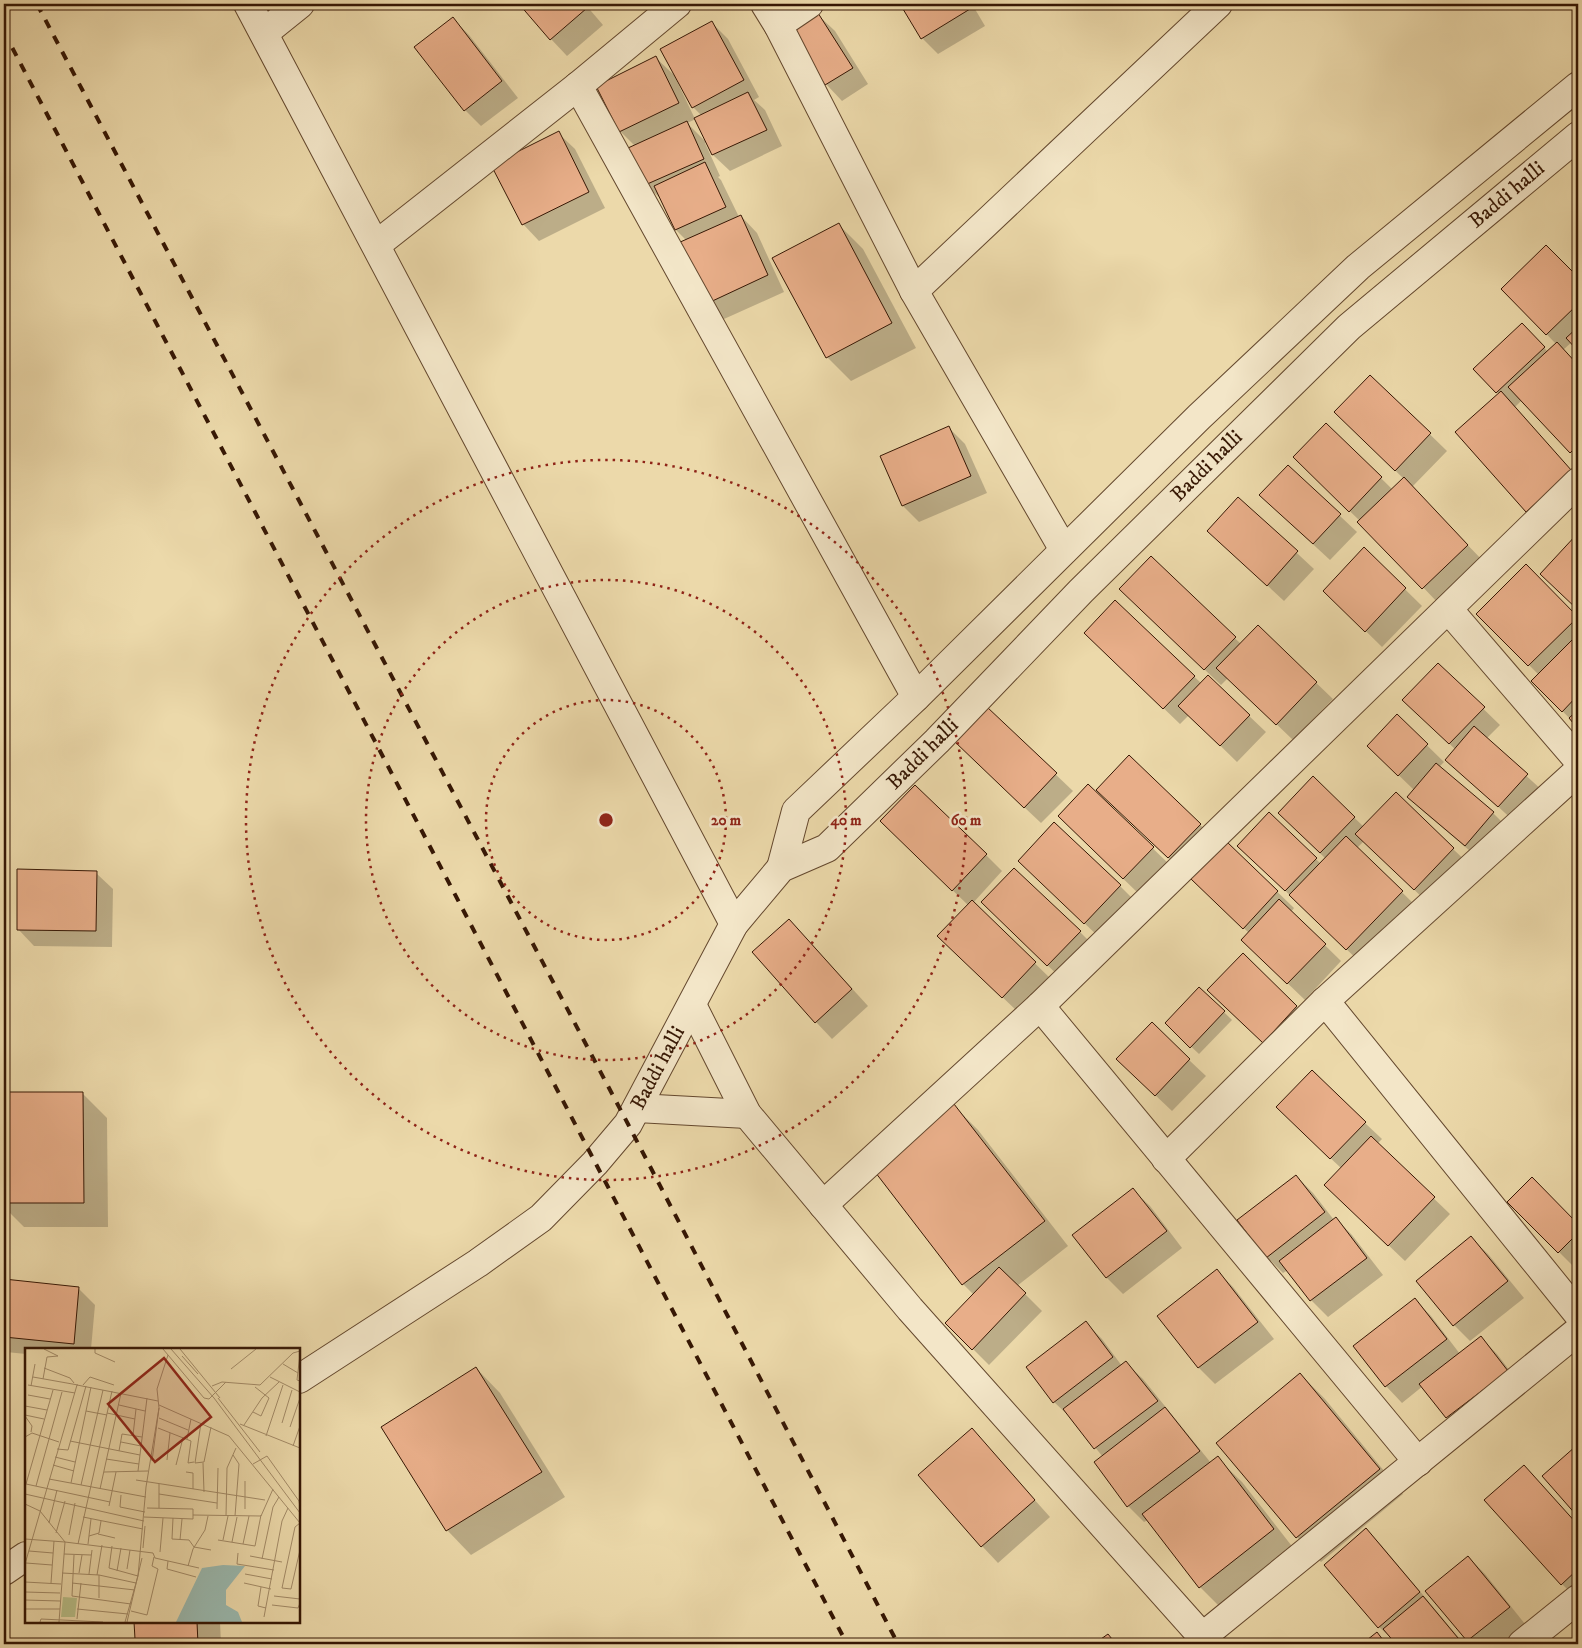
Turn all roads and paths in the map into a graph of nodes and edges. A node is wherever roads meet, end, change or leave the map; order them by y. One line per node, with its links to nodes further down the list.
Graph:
1 (248, 4): 7 (street)
2 (300, 4): 7 (street)
3 (677, 4): 8 (street)
4 (809, 4): 6 (street)
5 (1218, 4): 12 (street)
6 (772, 14): 12 (street)
7 (264, 33): 11 (street)
8 (578, 86): 11 (street); 16 (street)
9 (1578, 86): 14 (street)
10 (1578, 136): 19 (street, Baddi halli)
11 (376, 245): 20 (street)
12 (914, 291): 14 (street)
13 (1578, 482): 15 (street)
14 (1064, 550): 16 (street)
15 (1448, 609): 17 (street); 23 (street)
16 (916, 697): 19 (street)
17 (1578, 760)
18 (1578, 771): 21 (street)
19 (781, 868): 20 (street, Baddi halli)
20 (734, 924): 22 (street, Baddi halli)
21 (1325, 1001): 26 (street); 28 (street)
22 (692, 1005): 24 (street, Baddi halli); 25 (street)
23 (1040, 1006): 26 (street); 27 (street)
24 (637, 1108): 25 (street); 30 (street, Baddi halli)
25 (747, 1114): 27 (street)
26 (1166, 1159): 31 (street)
27 (823, 1205): 35 (street)
28 (1578, 1314)
29 (1578, 1331): 31 (street)
30 (300, 1378)
31 (1418, 1462): 35 (street)
32 (25, 1557): 33 (street)
33 (4, 1571)
34 (1578, 1599): 36 (street)
35 (1206, 1641)
36 (1522, 1644)

